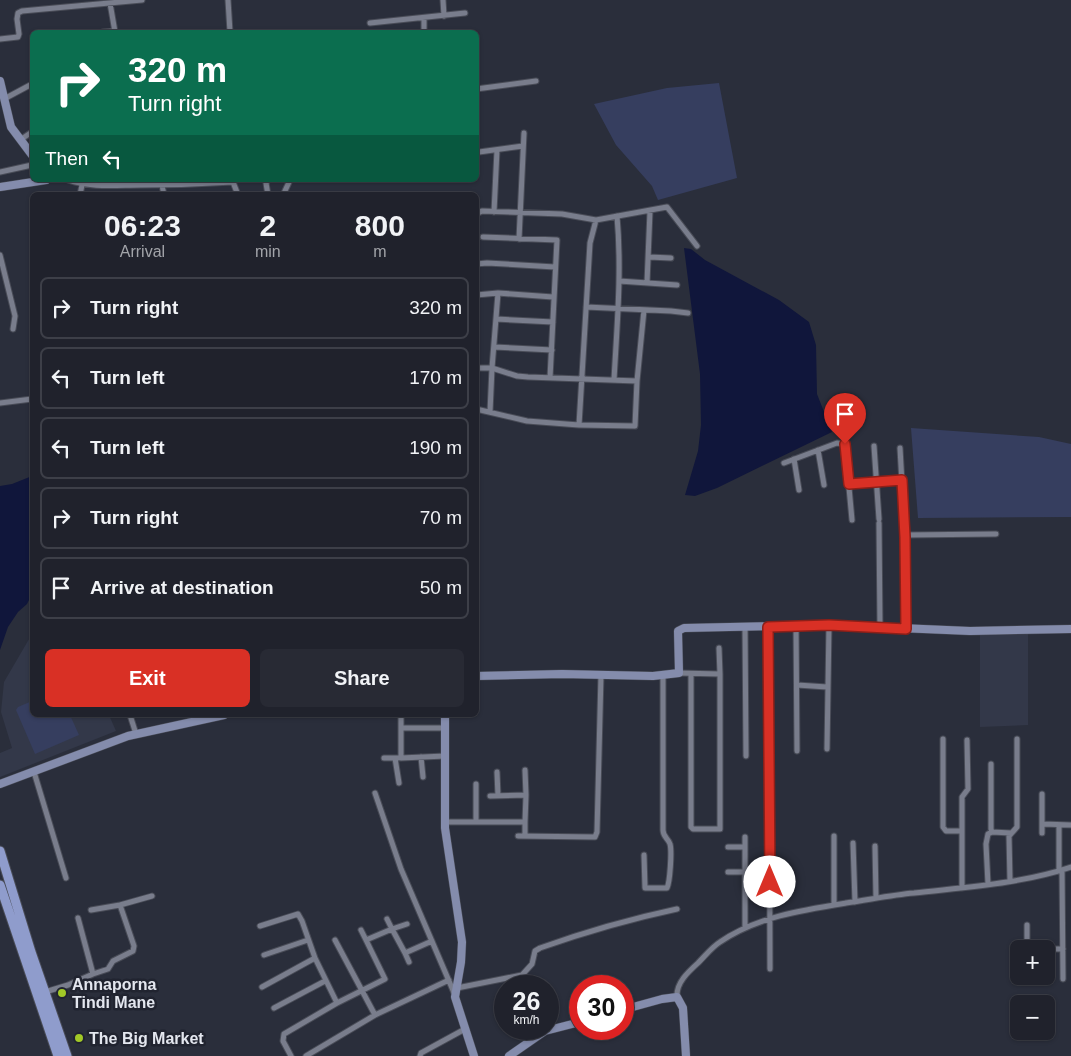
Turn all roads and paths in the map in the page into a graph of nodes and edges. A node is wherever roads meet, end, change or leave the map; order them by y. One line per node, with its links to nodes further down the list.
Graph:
1 (142, 0): 4 (street)
2 (228, 0): 10 (street)
3 (443, 0): 6 (street)
4 (110, 3): 9 (street); 12 (street)
5 (465, 12): 6 (street)
6 (444, 16): 7 (street)
7 (424, 18): 8 (street); 11 (street)
8 (370, 23)
9 (114, 30)
10 (230, 30)
11 (424, 30)
12 (0, 39)
13 (536, 80): 16 (street)
14 (0, 81): 17 (street)
15 (30, 85): 17 (street)
16 (479, 89)
17 (4, 99): 20 (street)
18 (30, 133): 20 (street)
19 (524, 133): 21 (street)
20 (20, 140): 23 (street)
21 (523, 146): 22 (street); 39 (street)
22 (497, 150): 24 (street); 38 (street)
23 (30, 152)
24 (479, 152)
25 (30, 165): 26 (street)
26 (0, 172)
27 (33, 182): 33 (street)
28 (74, 182): 31 (street)
29 (233, 182): 32 (street)
30 (135, 183): 31 (street); 32 (street)
31 (82, 185): 34 (street)
32 (162, 185): 35 (street)
33 (0, 187)
34 (81, 192)
35 (163, 192)
36 (650, 211): 40 (street); 44 (street); 46 (street)
37 (479, 212): 38 (street)
38 (494, 212): 39 (street)
39 (520, 212): 41 (street); 43 (street)
40 (617, 216): 41 (street); 50 (street)
41 (596, 220): 56 (street)
42 (484, 236): 43 (street)
43 (519, 239): 49 (street)
44 (697, 246)
45 (0, 256): 62 (street)
46 (649, 257): 47 (street); 51 (street)
47 (671, 258)
48 (479, 264): 49 (street)
49 (555, 267): 55 (street)
50 (619, 281): 51 (street); 57 (street)
51 (648, 283): 52 (street)
52 (677, 285)
53 (498, 293): 54 (street); 55 (street); 60 (street)
54 (479, 295)
55 (553, 297): 61 (street)
56 (586, 307): 57 (street); 68 (street)
57 (618, 308): 58 (street); 69 (street)
58 (644, 310): 59 (street); 70 (street)
59 (688, 313)
60 (496, 319): 61 (street); 63 (street)
61 (553, 322): 64 (street)
62 (12, 329)
63 (494, 347): 64 (street); 66 (street)
64 (552, 350): 67 (street)
65 (479, 368): 66 (street)
66 (492, 368): 67 (street); 74 (street)
67 (550, 378): 68 (street)
68 (581, 378): 69 (street); 75 (street)
69 (614, 380): 70 (street)
70 (637, 381): 75 (street)
71 (30, 399): 72 (street)
72 (0, 403)
73 (479, 410): 74 (street)
74 (490, 412): 75 (street)
75 (579, 425)
76 (874, 446): 82 (street)
77 (900, 448): 81 (street)
78 (818, 450): 79 (street); 83 (street); 84 (street)
79 (794, 459): 80 (street); 85 (street)
80 (784, 463)
81 (902, 480): 82 (street); 88 (street)
82 (876, 481): 83 (street); 93 (street)
83 (849, 484): 86 (street)
84 (824, 485)
85 (799, 490)
86 (852, 520)
87 (996, 534): 88 (street)
88 (905, 535): 94 (street)
89 (829, 625): 90 (street); 93 (street); 104 (street)
90 (796, 626): 92 (street); 103 (street)
91 (745, 627): 92 (street); 97 (street); 118 (street)
92 (768, 627): 172 (street)
93 (880, 628): 94 (street)
94 (906, 629): 95 (street)
95 (1071, 629)
96 (719, 648): 99 (street)
97 (679, 674): 98 (street); 101 (street)
98 (691, 674): 99 (street); 99 (street)
99 (720, 674)
100 (601, 675): 101 (street); 102 (street); 146 (street)
101 (663, 675): 154 (street)
102 (479, 676)
103 (797, 685): 104 (street); 116 (street)
104 (827, 687): 115 (street)
105 (131, 717): 111 (street)
106 (205, 717): 111 (street)
107 (401, 717): 109 (street)
108 (445, 717): 110 (street)
109 (401, 728): 110 (street); 121 (street)
110 (445, 728): 117 (street)
111 (136, 734): 124 (street)
112 (943, 739): 141 (street)
113 (1017, 739): 143 (street)
114 (967, 740): 141 (street)
115 (827, 749)
116 (797, 751)
117 (445, 756): 119 (street); 135 (street)
118 (746, 756)
119 (421, 757): 121 (street); 126 (street)
120 (384, 758): 121 (street)
121 (398, 758): 127 (street)
122 (991, 764): 142 (street)
123 (525, 770): 132 (street)
124 (34, 772): 128 (street); 159 (street)
125 (497, 772): 134 (street)
126 (423, 777)
127 (399, 783)
128 (0, 784)
129 (476, 784): 136 (street)
130 (375, 793): 184 (street)
131 (1042, 794): 138 (street)
132 (526, 795): 134 (street); 137 (street)
133 (490, 796): 134 (street)
134 (498, 796)
135 (445, 822): 136 (street); 200 (street)
136 (476, 822): 137 (street)
137 (525, 822): 146 (street)
138 (1042, 824): 139 (street); 144 (street)
139 (1060, 825): 140 (street); 156 (street)
140 (1071, 825)
141 (962, 831): 163 (street)
142 (992, 832): 143 (street); 161 (street)
143 (1011, 832): 160 (street)
144 (1042, 834)
145 (518, 836): 146 (street)
146 (524, 836)
147 (834, 836): 168 (street)
148 (745, 837): 152 (street)
149 (853, 844): 166 (street)
150 (875, 846): 165 (street)
151 (728, 847): 152 (street)
152 (745, 848): 158 (street)
153 (0, 850): 187 (main road)
154 (644, 854)
155 (1071, 868): 156 (street)
156 (1061, 871): 160 (street); 186 (street)
157 (728, 872): 158 (street)
158 (745, 872): 177 (street)
159 (66, 878)
160 (1010, 881): 161 (street)
161 (988, 884): 163 (street)
162 (0, 885): 187 (main road)
163 (962, 888): 165 (street)
164 (152, 896): 167 (street)
165 (876, 898): 166 (street)
166 (855, 902): 168 (street)
167 (120, 905): 170 (street); 193 (street)
168 (834, 905): 172 (street)
169 (677, 909): 200 (street)
170 (91, 910)
171 (78, 918): 193 (street)
172 (770, 918): 177 (street); 192 (street)
173 (387, 919): 179 (street)
174 (407, 924): 179 (street)
175 (1026, 925): 183 (street)
176 (260, 926): 180 (street)
177 (745, 928): 201 (street)
178 (361, 930): 182 (street)
179 (392, 930): 182 (street); 188 (street)
180 (308, 940): 189 (street); 190 (street)
181 (335, 940): 198 (street)
182 (366, 940): 198 (street)
183 (1027, 940)
184 (432, 941): 188 (street); 195 (street)
185 (1055, 949): 186 (street)
186 (1063, 949): 194 (street)
187 (27, 953): 199 (main road); 208 (main road)
188 (405, 953): 191 (street)
189 (264, 956)
190 (315, 958): 196 (street); 197 (street)
191 (409, 962)
192 (770, 969)
193 (94, 974): 199 (street)
194 (1063, 978)
195 (449, 980): 200 (street); 205 (street)
196 (325, 981): 202 (street); 204 (street)
197 (262, 987)
198 (362, 990): 202 (street); 205 (street)
199 (44, 992): 209 (main road)
200 (456, 992): 207 (street)
201 (677, 997): 203 (street); 215 (street)
202 (337, 1003): 210 (street)
203 (634, 1007)
204 (274, 1008)
205 (375, 1015): 211 (street)
206 (569, 1025): 214 (street)
207 (465, 1029): 212 (street); 213 (street)
208 (58, 1056)
209 (67, 1056)
210 (291, 1056)
211 (306, 1056)
212 (420, 1056)
213 (474, 1056)
214 (509, 1056)
215 (686, 1056)

